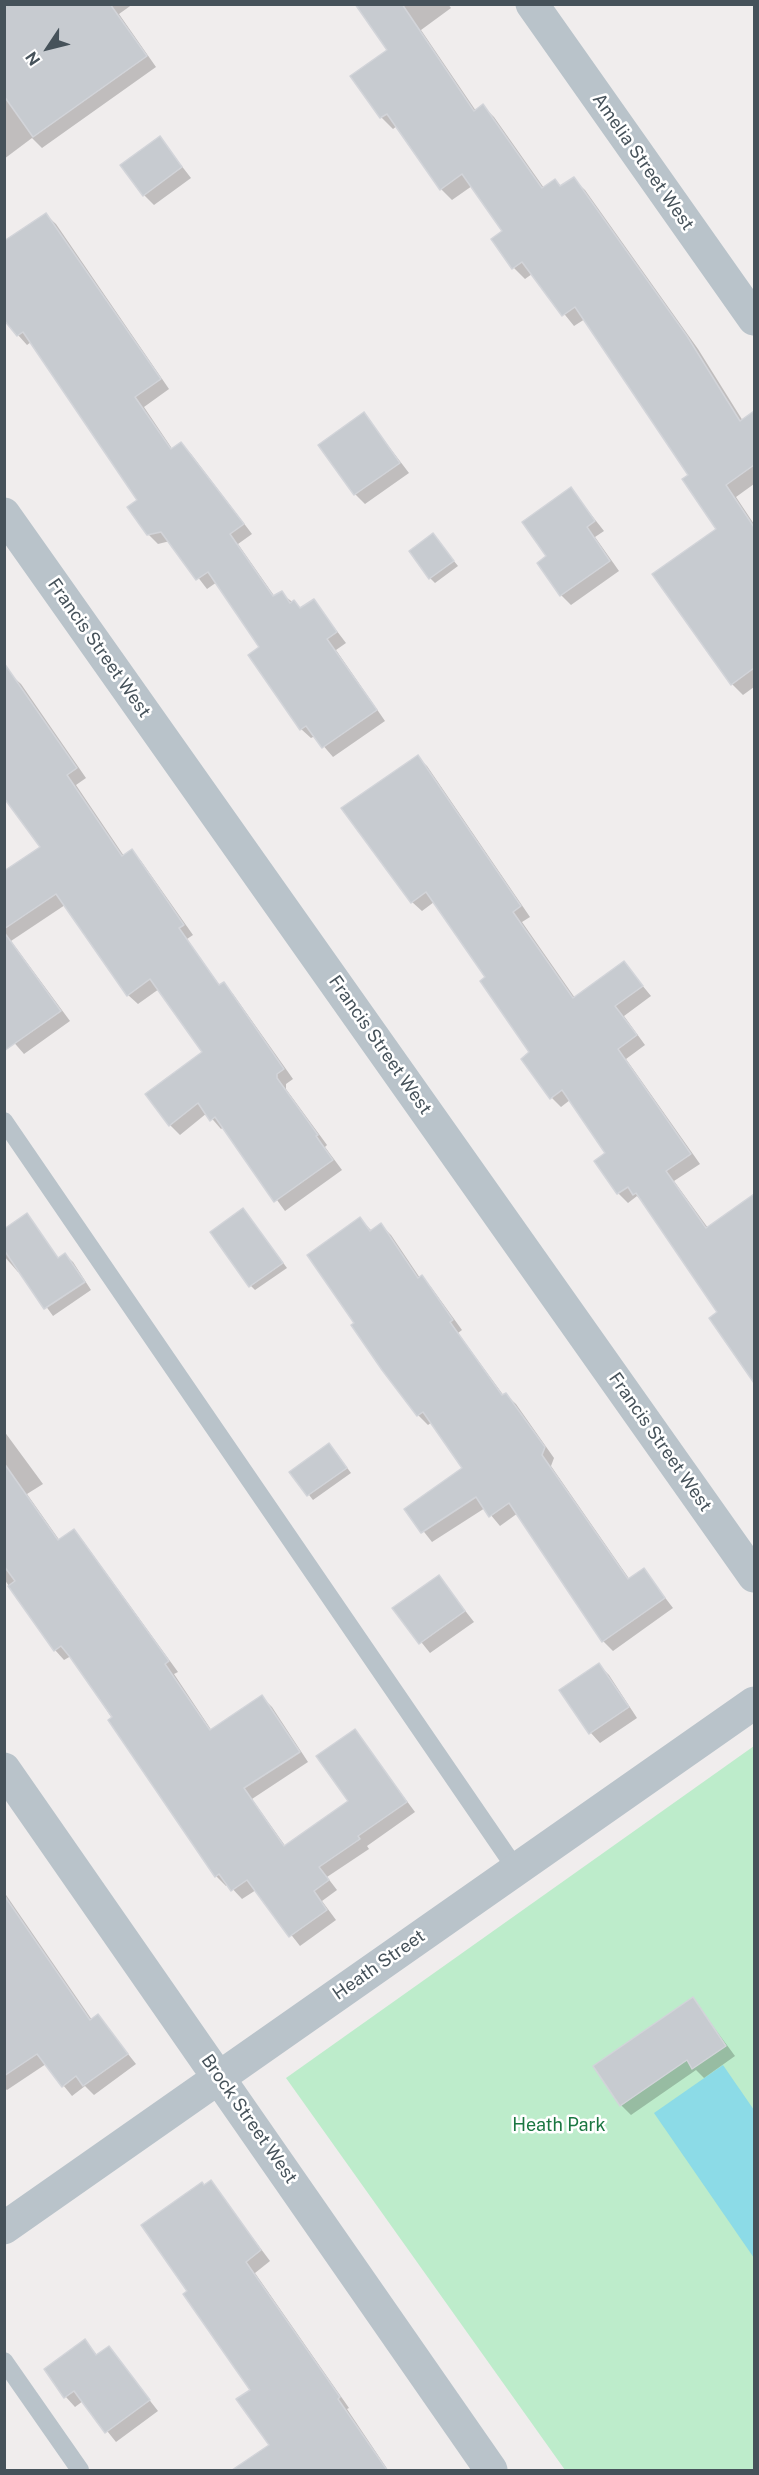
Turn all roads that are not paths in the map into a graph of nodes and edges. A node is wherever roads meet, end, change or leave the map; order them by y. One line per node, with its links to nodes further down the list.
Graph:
1 (532, 4): 2 (street, Amelia Street West)
2 (754, 319)
3 (4, 514): 5 (street, Francis Street West)
4 (4, 1121): 8 (lane)
5 (754, 1576)
6 (754, 1703): 8 (street, Heath Street)
7 (4, 1769): 9 (street, Brock Street West)
8 (516, 1869): 9 (street, Heath Street)
9 (219, 2076): 10 (street, Heath Street); 13 (street, Brock Street West)
10 (4, 2228)
11 (4, 2361): 12 (lane)
12 (80, 2470)
13 (491, 2470)

